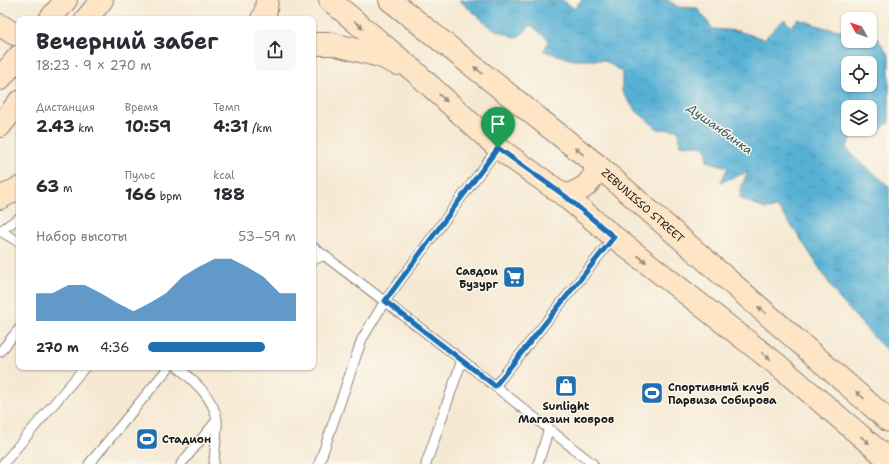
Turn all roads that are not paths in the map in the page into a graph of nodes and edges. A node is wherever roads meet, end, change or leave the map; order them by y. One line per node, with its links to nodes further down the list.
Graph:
1 (66, 0): 6 (main road)
2 (102, 0): 7 (main road)
3 (267, 0): 8 (main road)
4 (330, 0): 13 (main road, one-way to 13)
5 (390, 0): 18 (main road, ZEBUNISSO STREET, one-way to 5)
6 (53, 16)
7 (89, 16)
8 (263, 16)
9 (0, 25): 10 (main road)
10 (16, 34)
11 (316, 44): 13 (main road)
12 (16, 59): 14 (main road)
13 (414, 71): 17 (main road, one-way to 17)
14 (0, 78)
15 (16, 106): 16 (main road)
16 (0, 126)
17 (498, 148): 20 (main road); 29 (lane)
18 (597, 165): 20 (main road); 38 (main road, ZEBUNISSO STREET, one-way to 18)
19 (16, 190): 21 (main road)
20 (565, 196): 24 (main road)
21 (0, 198)
22 (16, 220): 23 (lane)
23 (0, 231): 25 (lane)
24 (614, 237): 36 (lane); 40 (main road, one-way to 40)
25 (16, 240)
26 (316, 248): 27 (lane)
27 (325, 255): 28 (lane); 29 (lane)
28 (316, 259)
29 (385, 301): 32 (lane); 45 (lane)
30 (16, 333): 31 (lane)
31 (0, 352)
32 (462, 360): 36 (lane); 46 (lane)
33 (82, 370): 41 (lane)
34 (167, 370): 42 (lane)
35 (181, 370): 37 (lane)
36 (495, 386): 39 (lane)
37 (217, 420): 43 (lane); 44 (lane)
38 (889, 421)
39 (549, 428): 47 (lane); 48 (lane)
40 (889, 460)
41 (3, 464)
42 (89, 464)
43 (181, 464)
44 (214, 464)
45 (319, 464)
46 (426, 464)
47 (538, 464)
48 (593, 464)

